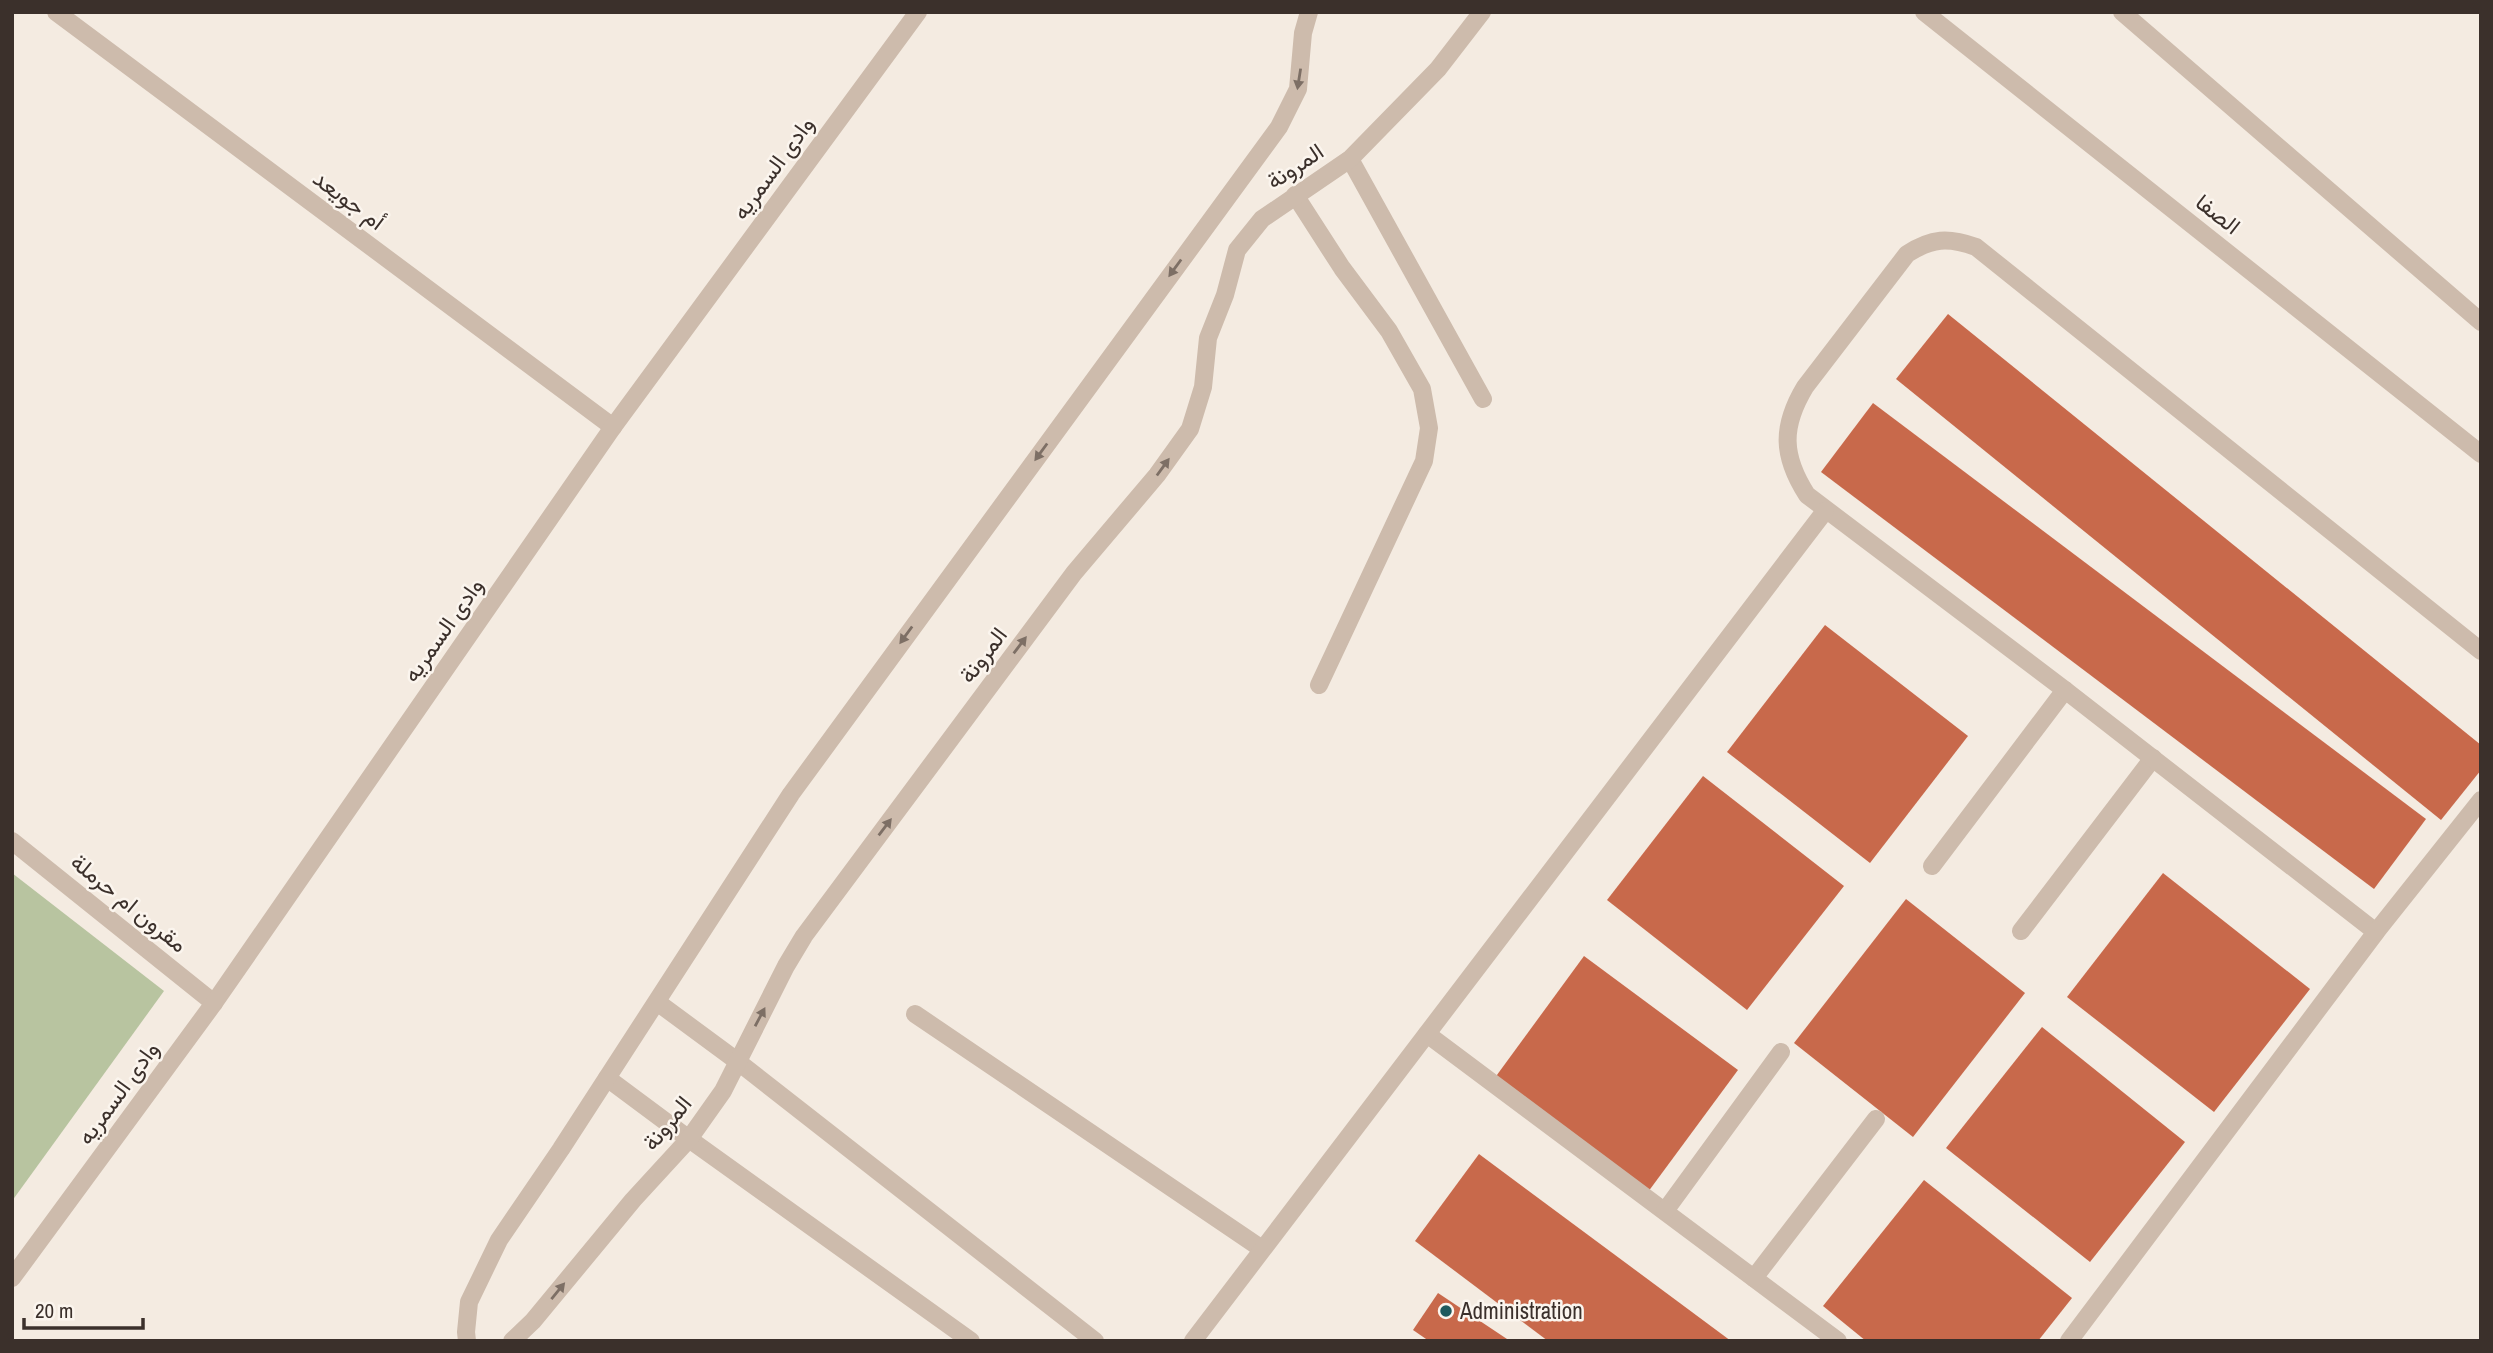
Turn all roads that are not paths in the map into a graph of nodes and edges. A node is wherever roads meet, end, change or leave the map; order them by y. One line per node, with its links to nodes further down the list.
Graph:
1 (56, 12): 11 (street, أم جويعد)
2 (918, 12): 11 (street, وادى السمريه)
3 (1309, 12): 23 (street, المرونة, one-way to 23)
4 (1482, 12): 7 (street, المرونة)
5 (1924, 12): 12 (street, الصفا)
6 (2122, 12): 9 (street)
7 (1350, 159): 8 (street, المرونة); 10 (street)
8 (1295, 195): 15 (street); 28 (street, المرونة, one-way to 8)
9 (2481, 322)
10 (1483, 399)
11 (613, 426): 24 (street, وادى السمريه)
12 (2481, 454)
13 (1825, 511): 14 (street); 16 (street); 26 (street)
14 (2481, 652)
15 (1319, 685)
16 (2065, 690): 17 (street); 20 (street)
17 (2153, 758): 21 (street); 22 (street)
18 (2481, 800): 22 (street)
19 (12, 841): 24 (street, مقرون ام حرملة)
20 (1932, 866)
21 (2021, 931)
22 (2376, 932): 42 (street)
23 (657, 1002): 28 (street); 29 (street, المرونة)
24 (215, 1003): 34 (street, وادى السمريه)
25 (915, 1014): 33 (street)
26 (1427, 1034): 32 (street); 33 (street)
27 (1781, 1052): 32 (street)
28 (737, 1061): 31 (street, المرونة); 39 (street)
29 (607, 1078): 31 (street); 36 (street, المرونة)
30 (1876, 1119): 35 (street)
31 (689, 1139): 37 (street, المرونة, one-way to 31); 38 (street)
32 (1665, 1211): 35 (street)
33 (1262, 1249): 40 (street)
34 (12, 1278)
35 (1754, 1278): 41 (street)
36 (467, 1341)
37 (512, 1341)
38 (971, 1341)
39 (1095, 1341)
40 (1193, 1341)
41 (1838, 1341)
42 (2069, 1341)

